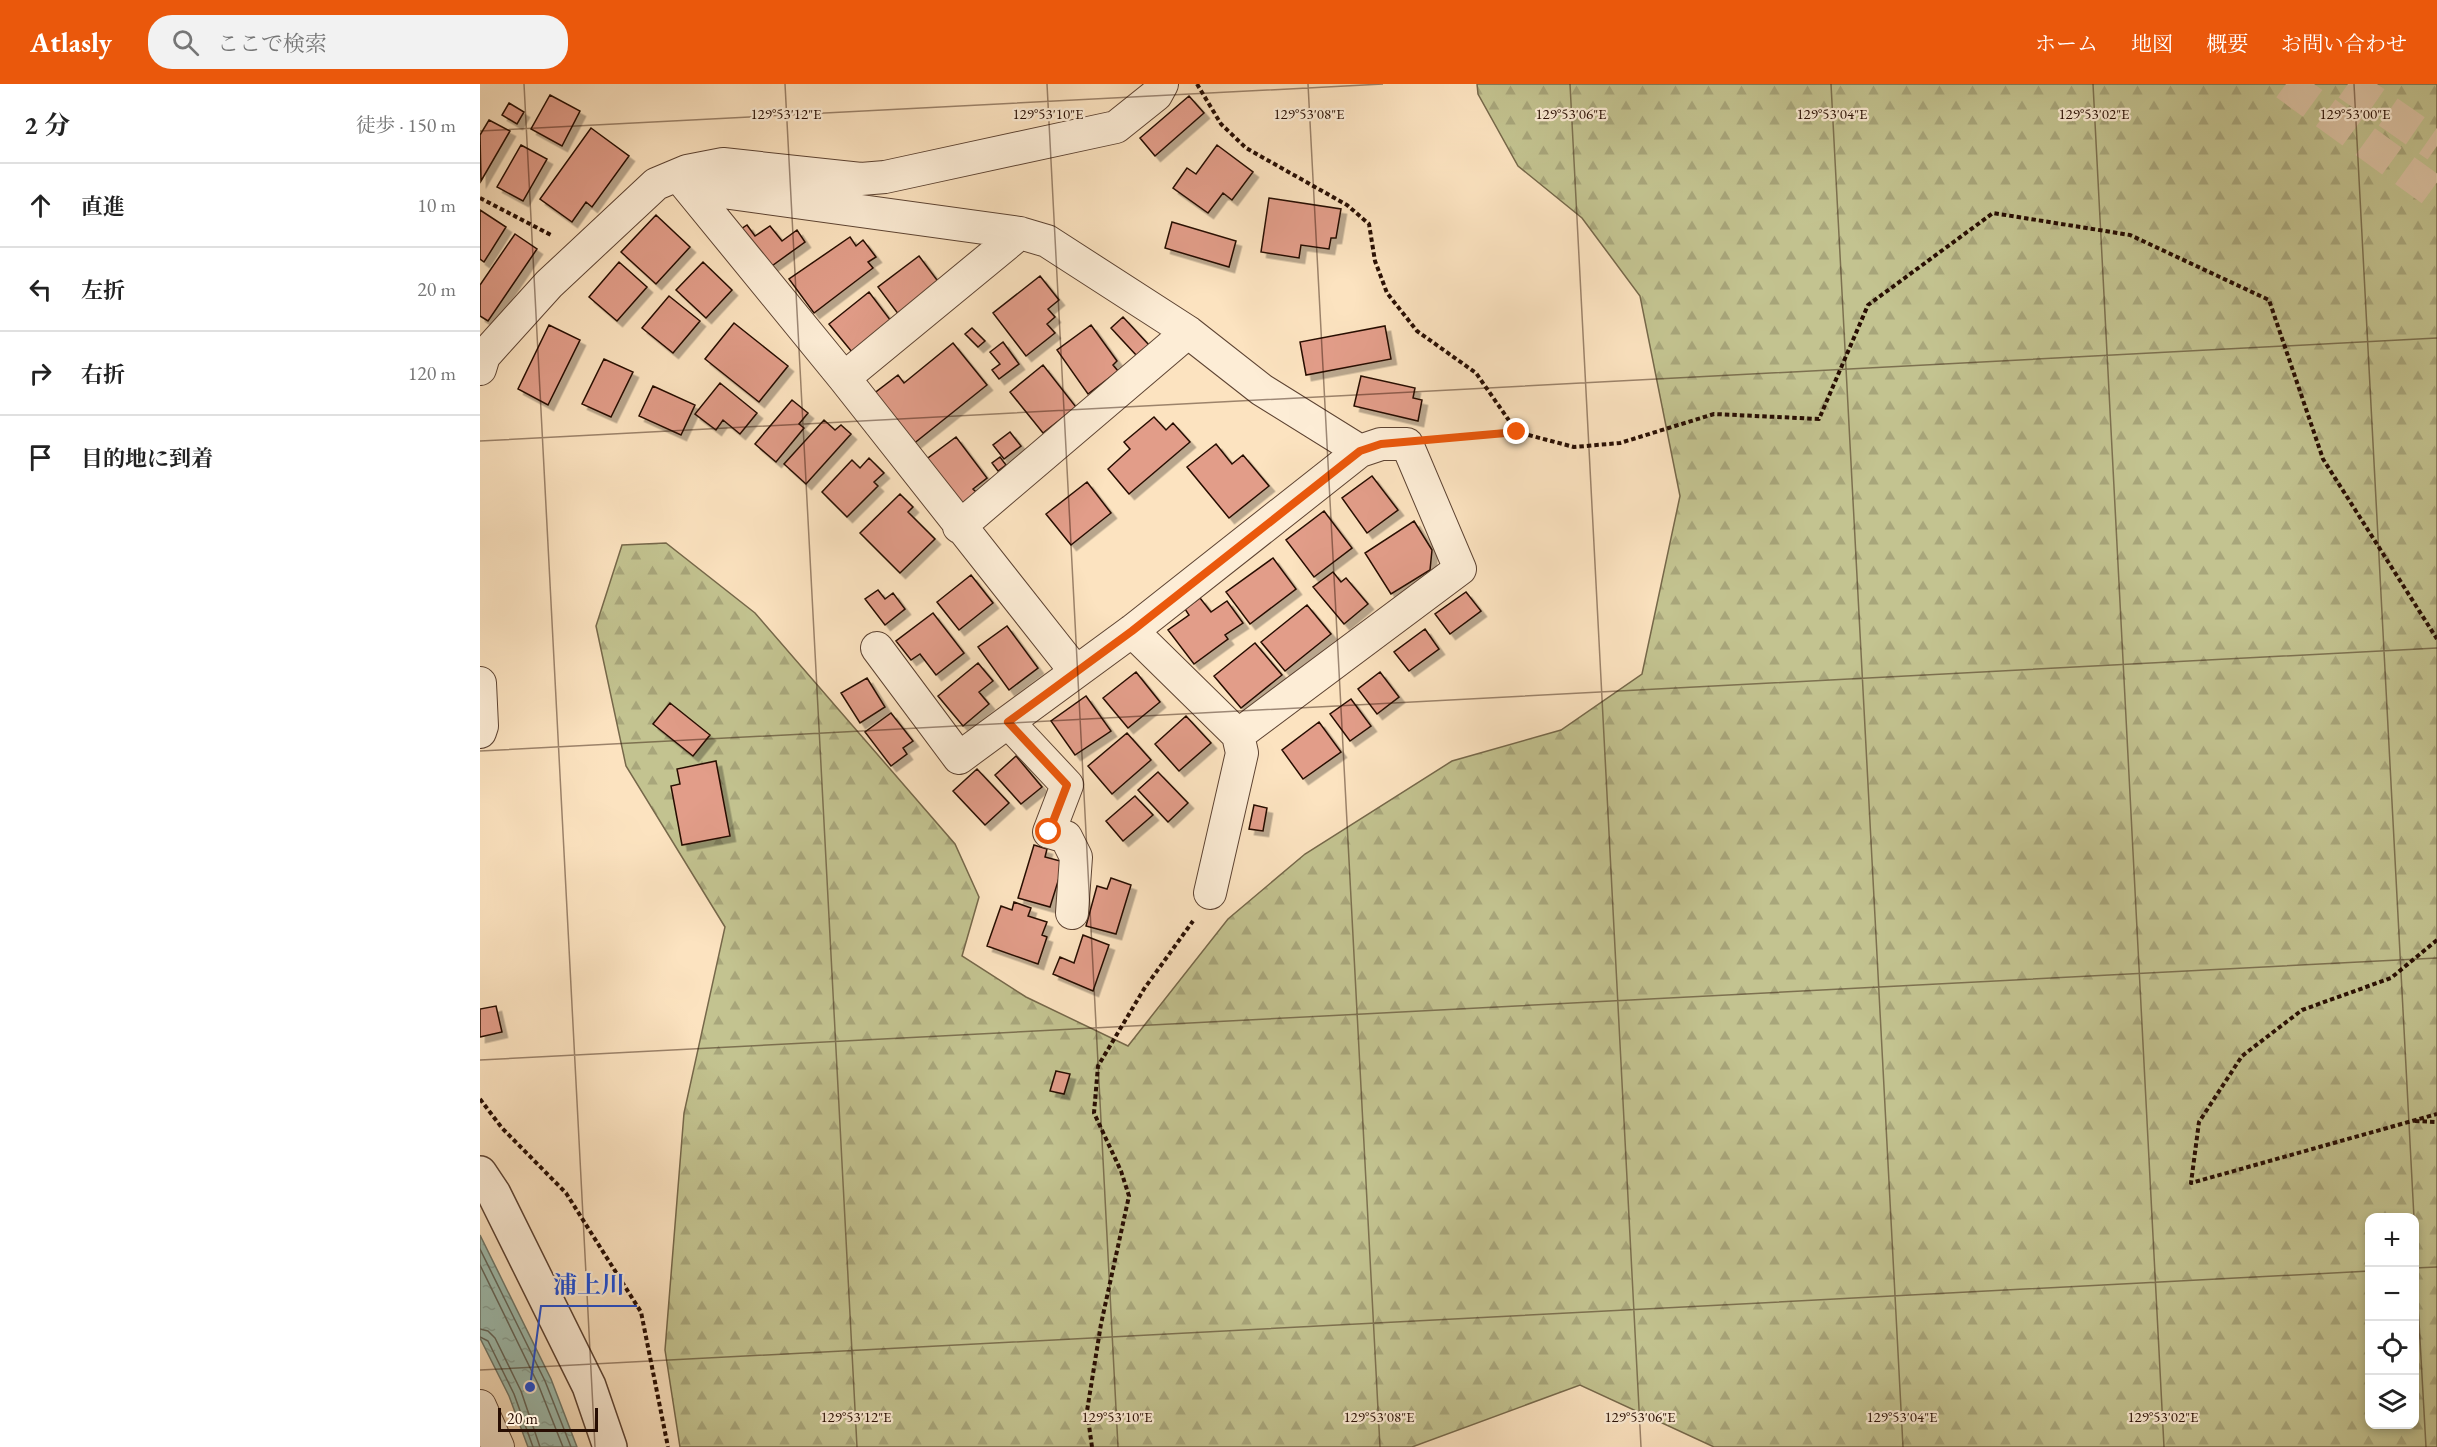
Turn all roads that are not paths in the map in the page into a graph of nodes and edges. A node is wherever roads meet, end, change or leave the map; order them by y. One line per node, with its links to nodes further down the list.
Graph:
1 (1162, 84): 2 (street)
2 (682, 173): 3 (street); 5 (street); 6 (street)
3 (1020, 233): 4 (street); 6 (street)
4 (1188, 332): 7 (street); 8 (street)
5 (480, 369)
6 (844, 378): 8 (street)
7 (1360, 451): 9 (street); 15 (street)
8 (959, 527): 11 (street)
9 (1132, 631): 11 (street); 15 (street)
10 (877, 648): 13 (street)
11 (1076, 672): 13 (street)
12 (480, 683): 14 (street)
13 (1008, 722): 17 (street)
14 (480, 732)
15 (1238, 735): 16 (street)
16 (1210, 893)
17 (1072, 913)
18 (485, 1190): 21 (street)
19 (480, 1406): 20 (street)
20 (498, 1447)
21 (610, 1447)

